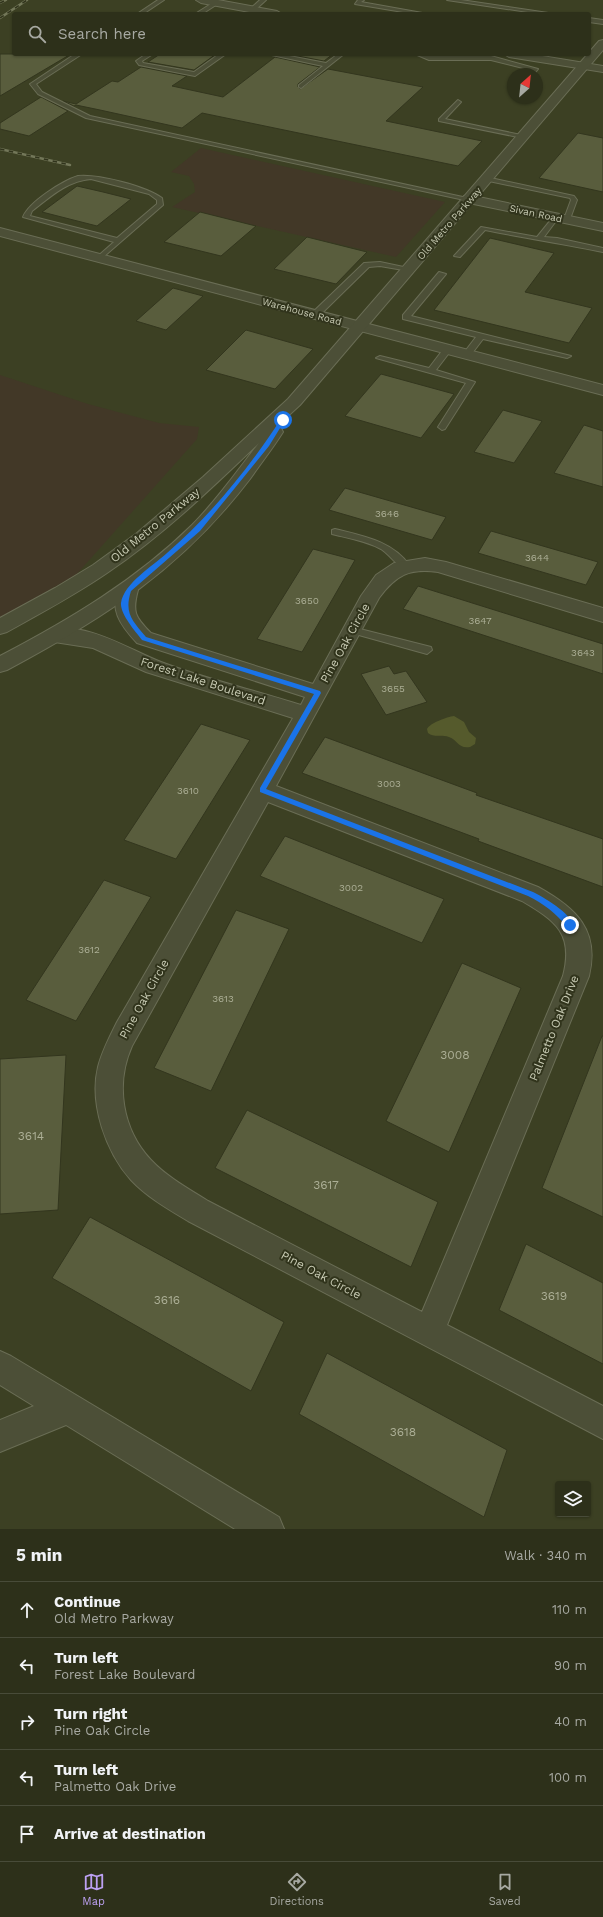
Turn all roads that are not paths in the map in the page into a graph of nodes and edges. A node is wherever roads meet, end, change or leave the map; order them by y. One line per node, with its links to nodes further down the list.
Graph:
1 (161, 0): 8 (lane)
2 (201, 0): 6 (street)
3 (263, 0): 7 (lane)
4 (361, 0): 11 (lane)
5 (450, 0): 12 (lane)
6 (216, 3): 7 (street); 9 (lane)
7 (252, 10): 10 (street)
8 (143, 12)
9 (201, 12)
10 (265, 12)
11 (413, 12)
12 (524, 12)
13 (591, 20): 14 (lane)
14 (603, 22)
15 (76, 56): 33 (lane)
16 (147, 56): 17 (lane)
17 (220, 56)
18 (281, 56): 25 (lane)
19 (339, 56): 25 (lane)
20 (424, 56): 21 (lane)
21 (493, 56): 24 (lane); 27 (lane)
22 (522, 56): 26 (street)
23 (590, 56): 26 (street, Old Metro Parkway)
24 (483, 64)
25 (328, 65): 29 (lane)
26 (583, 65): 28 (street); 31 (street, Old Metro Parkway)
27 (532, 68)
28 (603, 69)
29 (301, 86)
30 (458, 102): 31 (lane)
31 (523, 136): 32 (street, Old Metro Parkway)
32 (486, 178): 33 (street, Old Metro Parkway); 34 (lane)
33 (469, 199): 34 (street, Sivan Road); 42 (street, Old Metro Parkway)
34 (561, 218): 35 (street, Sivan Road); 37 (lane)
35 (603, 227)
36 (0, 232): 41 (street, Warehouse Road)
37 (539, 239): 39 (lane); 40 (lane)
38 (119, 241): 38 (lane); 41 (lane)
39 (603, 250)
40 (458, 256)
41 (99, 258): 44 (street, Warehouse Road)
42 (409, 269): 44 (lane); 45 (street, Old Metro Parkway)
43 (442, 274): 46 (lane)
44 (316, 314): 45 (street, Warehouse Road)
45 (360, 326): 47 (street, Warehouse Road); 53 (street, Old Metro Parkway)
46 (481, 336): 48 (lane); 49 (lane)
47 (448, 349): 48 (street, Warehouse Road); 51 (lane)
48 (467, 354): 52 (street, Warehouse Road)
49 (568, 356)
50 (380, 358): 51 (lane)
51 (431, 371): 54 (lane)
52 (602, 387)
53 (294, 402): 55 (street, Old Metro Parkway); 56 (street, Old Metro Parkway)
54 (442, 426)
55 (209, 481): 56 (street); 61 (street, Old Metro Parkway)
56 (203, 524): 59 (street, Old Metro Parkway)
57 (335, 532): 58 (lane)
58 (405, 566): 60 (street, Pine Oak Circle); 62 (street, Pine Oak Circle)
59 (128, 590): 63 (street, Old Metro Parkway); 64 (street, Forest Lake Boulevard)
60 (603, 615)
61 (0, 627)
62 (352, 630): 65 (lane); 70 (street, Pine Oak Circle)
63 (55, 636): 66 (street, Forest Lake Boulevard); 67 (street, Old Metro Parkway)
64 (144, 638): 66 (street); 68 (street, Forest Lake Boulevard)
65 (427, 650)
66 (130, 657): 69 (street, Forest Lake Boulevard)
67 (0, 665)
68 (253, 673): 69 (street); 70 (street, Forest Lake Boulevard)
69 (240, 693): 70 (street, Forest Lake Boulevard)
70 (312, 703): 71 (street, Pine Oak Circle)
71 (262, 790): 72 (street, Pine Oak Circle); 72 (street, Palmetto Oak Drive)
72 (429, 1331): 75 (street, Pine Oak Circle)
73 (0, 1368): 74 (street)
74 (68, 1408): 76 (street); 77 (street)
75 (603, 1423)
76 (0, 1436)
77 (267, 1529)

